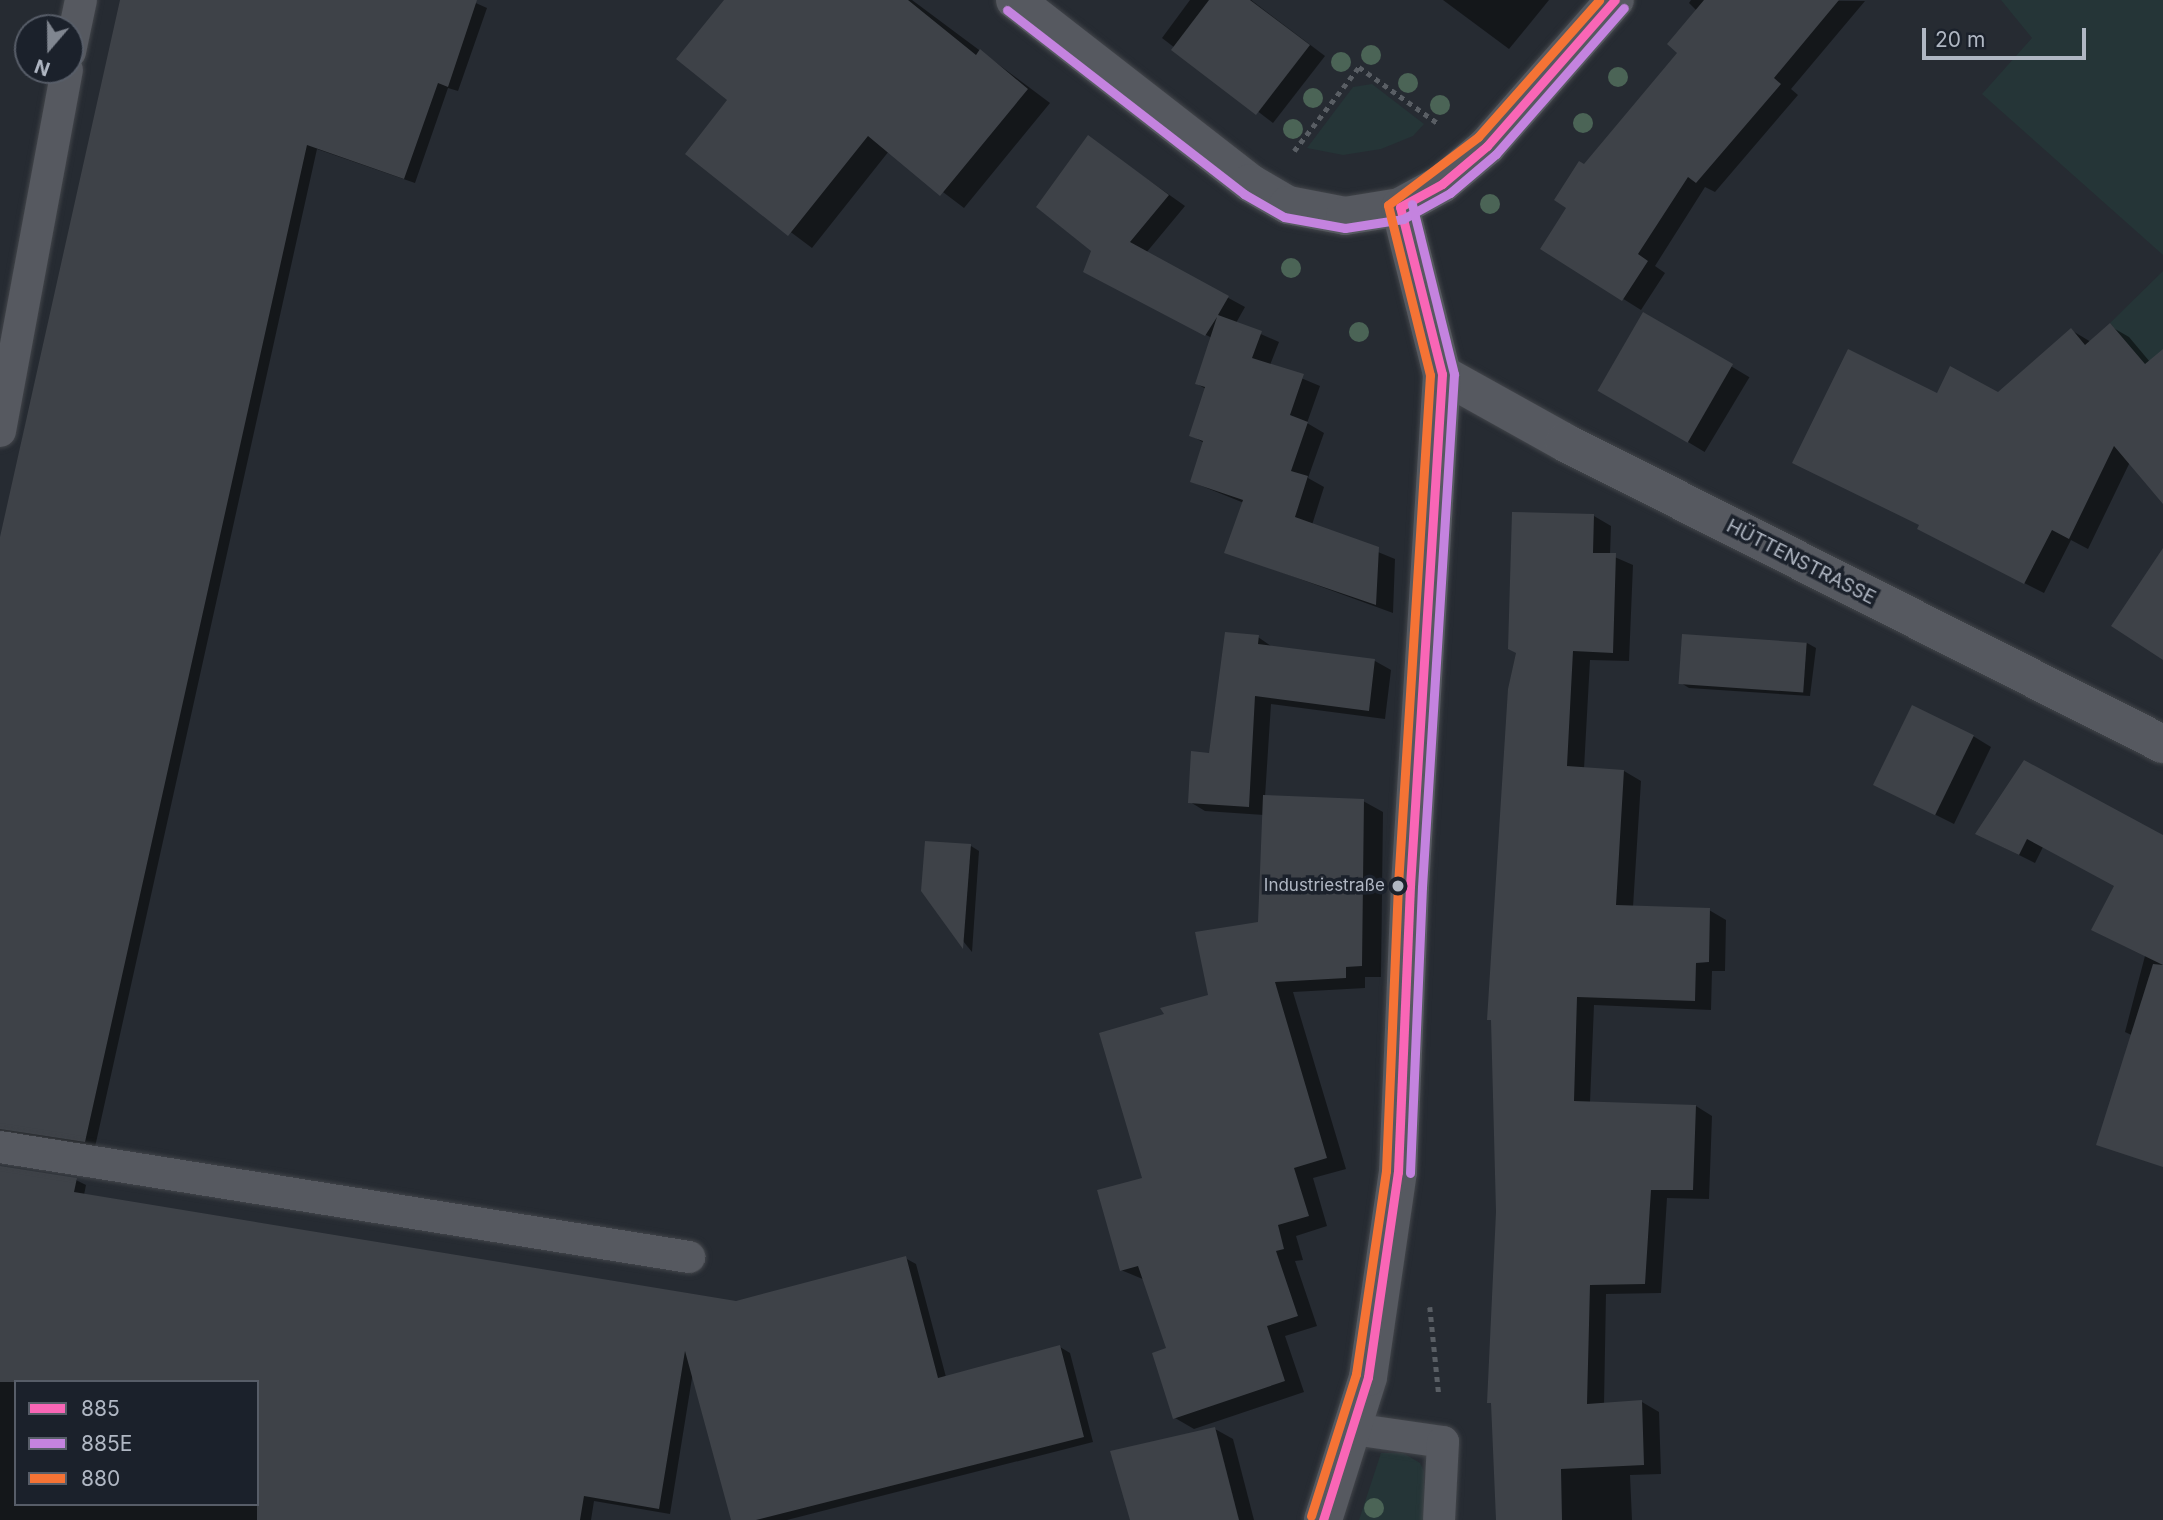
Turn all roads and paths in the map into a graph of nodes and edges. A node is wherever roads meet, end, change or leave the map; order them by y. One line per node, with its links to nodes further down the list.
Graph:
1 (1015, 0): 6 (street)
2 (1615, 0): 6 (street)
3 (64, 84): 8 (lane)
4 (1440, 126): 5 (path)
5 (1291, 155)
6 (1400, 207): 7 (street)
7 (1442, 374): 9 (street, HÜTTENSTRASSE); 11 (street)
8 (0, 431)
9 (2163, 744)
10 (0, 1147): 12 (lane)
11 (1389, 1255): 13 (street); 14 (path)
12 (689, 1257)
13 (1353, 1429): 14 (lane); 15 (street)
14 (1443, 1442): 16 (lane)
15 (1323, 1520)
16 (1439, 1520)

